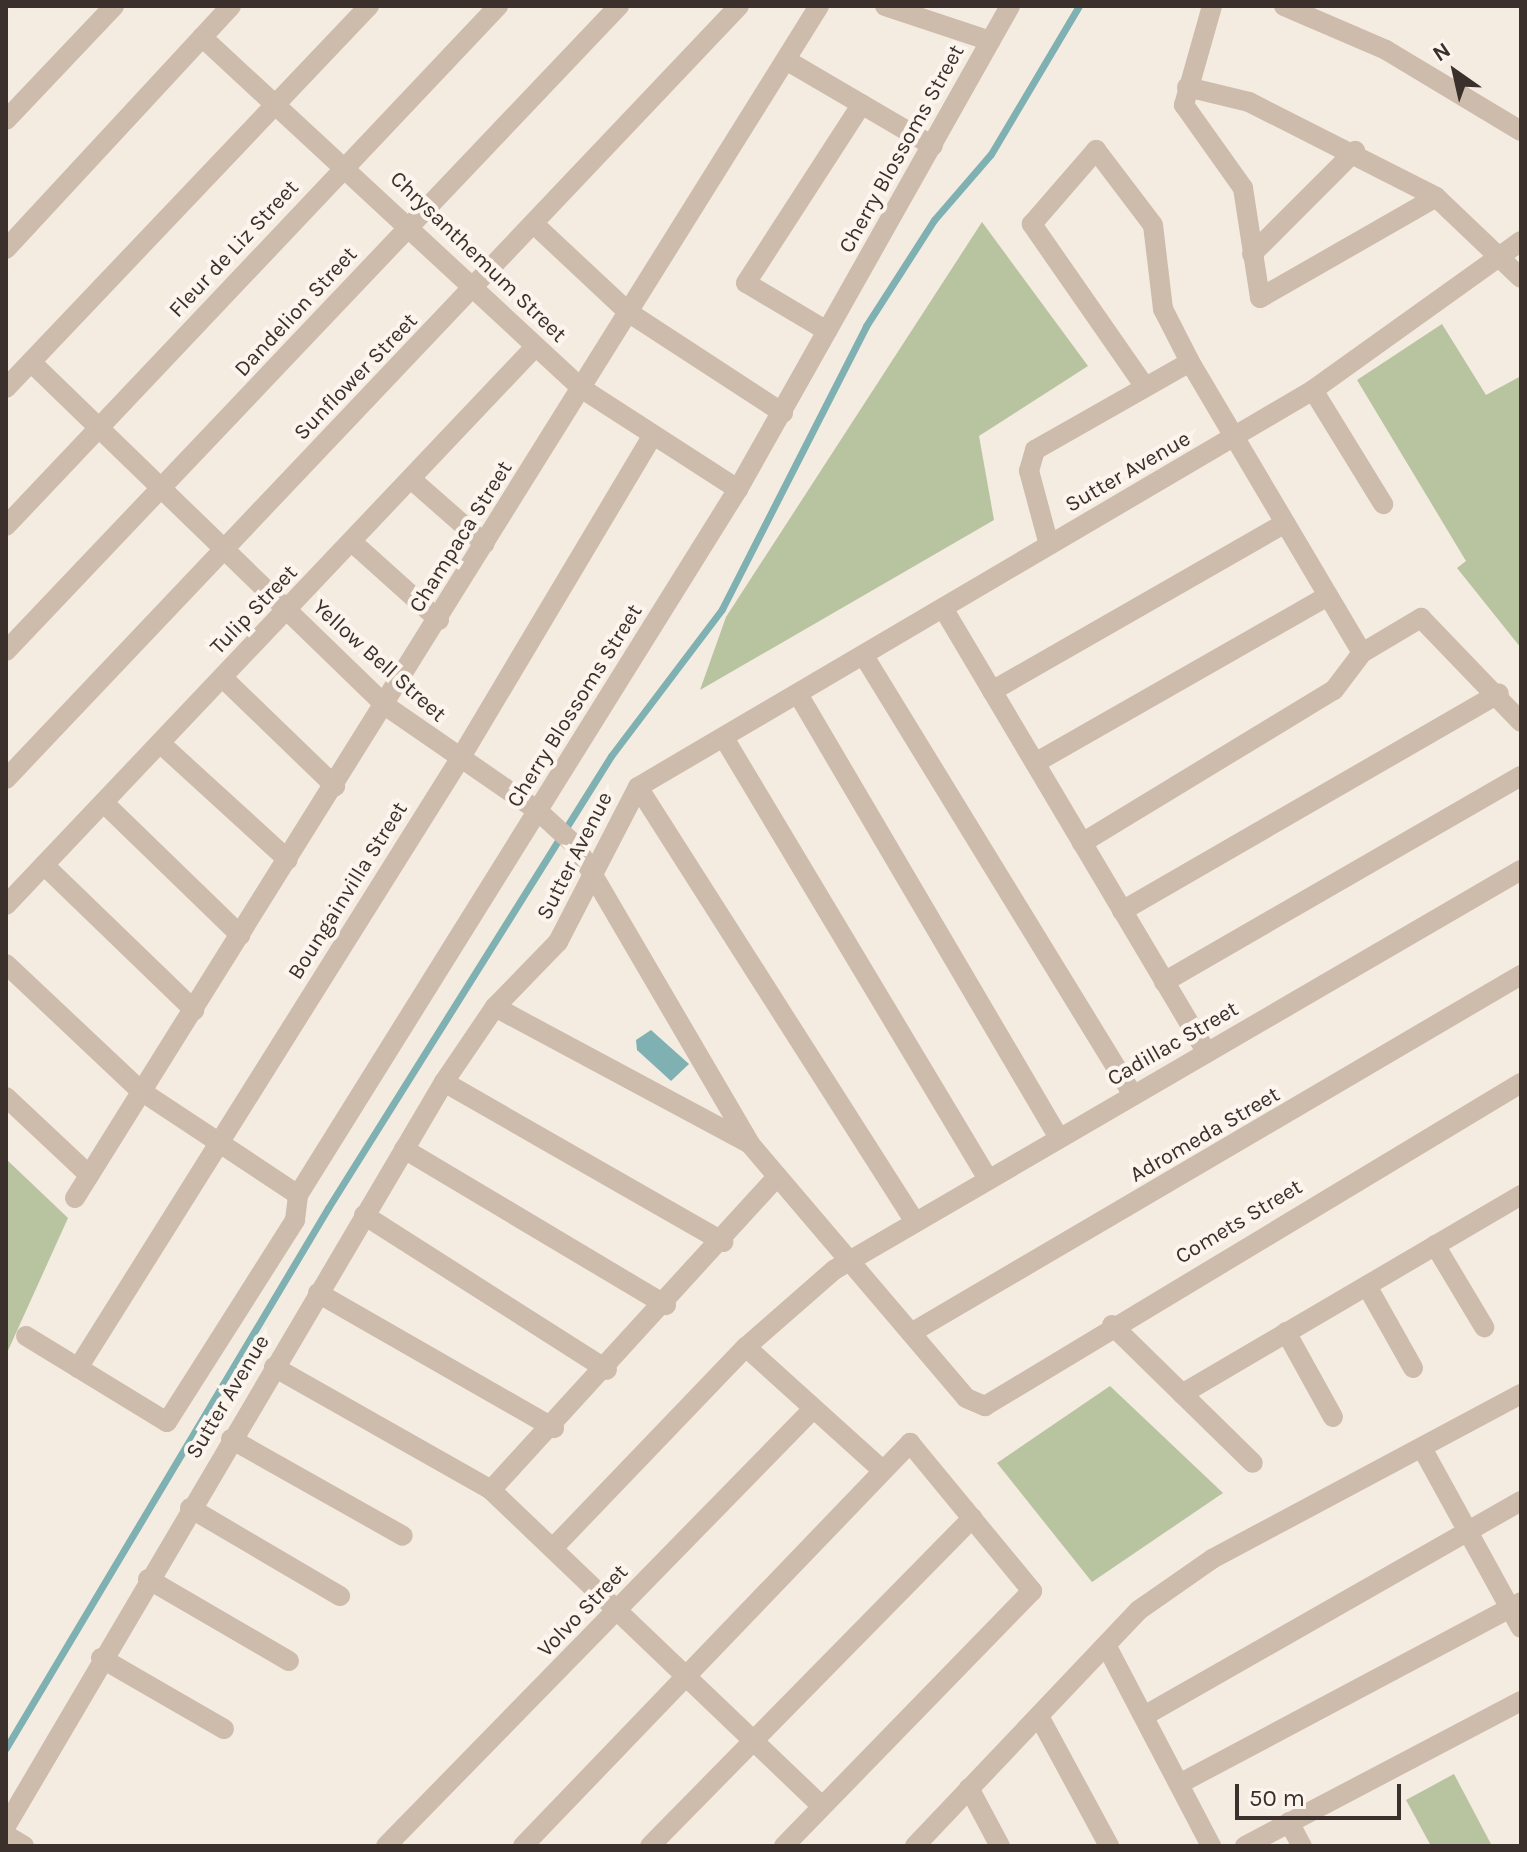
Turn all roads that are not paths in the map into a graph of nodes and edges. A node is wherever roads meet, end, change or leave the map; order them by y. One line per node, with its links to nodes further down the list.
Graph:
1 (114, 6): 18 (street)
2 (231, 6): 12 (street)
3 (369, 6): 17 (street)
4 (498, 6): 22 (street, Fleur de Liz Street)
5 (619, 6): 24 (street, Dandelion Street)
6 (739, 6): 25 (street, Sunflower Street)
7 (819, 6): 14 (street, Champaca Street)
8 (885, 6): 13 (street)
9 (1010, 6): 13 (street, Cherry Blossoms Street)
10 (1212, 6): 15 (street)
11 (1284, 6): 19 (street)
12 (202, 37): 17 (street, Chrysanthemum Street); 27 (street)
13 (990, 41): 20 (street, Cherry Blossoms Street)
14 (786, 60): 16 (street); 32 (street, Champaca Street)
15 (1187, 87): 21 (street); 28 (street)
16 (862, 104): 20 (street); 33 (street)
17 (277, 105): 22 (street, Chrysanthemum Street); 35 (street)
18 (6, 120)
19 (1521, 131)
20 (933, 146): 33 (street, Cherry Blossoms Street)
21 (1355, 151): 23 (street); 28 (street)
22 (346, 165): 24 (street, Chrysanthemum Street); 42 (street, Fleur de Liz Street)
23 (1436, 197): 28 (street); 29 (street)
24 (411, 224): 31 (street, Chrysanthemum Street); 46 (street, Dandelion Street)
25 (534, 224): 31 (street, Sunflower Street); 32 (street)
26 (1521, 241): 29 (street, Sutter Avenue)
27 (7, 246)
28 (1252, 254)
29 (1504, 257): 30 (street); 40 (street, Sutter Avenue)
30 (1521, 278)
31 (475, 286): 34 (street, Chrysanthemum Street); 54 (street, Sunflower Street)
32 (628, 312): 39 (street, Champaca Street); 41 (street)
33 (827, 331): 41 (street, Cherry Blossoms Street)
34 (535, 347): 39 (street, Chrysanthemum Street); 45 (street, Tulip Street)
35 (31, 362): 38 (street); 42 (street, Yellow Bell Street)
36 (1190, 362): 37 (street); 37 (street); 44 (street)
37 (1143, 384): 53 (street)
38 (6, 388)
39 (581, 388): 43 (street, Chrysanthemum Street); 52 (street, Champaca Street)
40 (1313, 390): 44 (street, Sutter Avenue); 48 (street)
41 (783, 413): 47 (street, Cherry Blossoms Street)
42 (99, 427): 46 (street, Yellow Bell Street); 50 (street, Fleur de Liz Street)
43 (652, 436): 47 (street, Chrysanthemum Street); 70 (street, Boungainvilla Street)
44 (1233, 438): 49 (street); 53 (street, Sutter Avenue)
45 (411, 479): 51 (street, Tulip Street); 52 (street)
46 (163, 489): 54 (street, Yellow Bell Street); 59 (street, Dandelion Street)
47 (738, 489): 77 (street, Cherry Blossoms Street)
48 (1383, 504)
49 (1284, 524): 55 (street); 63 (street)
50 (6, 526)
51 (352, 542): 57 (street, Tulip Street); 58 (street)
52 (485, 544): 58 (street, Champaca Street)
53 (1049, 545): 56 (street, Sutter Avenue)
54 (225, 549): 57 (street, Yellow Bell Street); 73 (street, Sunflower Street)
55 (1328, 596): 60 (street); 71 (street)
56 (943, 608): 61 (street, Sutter Avenue); 63 (street)
57 (288, 610): 62 (street, Tulip Street); 66 (street, Yellow Bell Street)
58 (439, 620): 66 (street, Champaca Street)
59 (6, 651)
60 (1362, 653): 64 (street); 78 (street)
61 (864, 656): 65 (street, Sutter Avenue); 95 (street)
62 (223, 678): 69 (street, Tulip Street); 74 (street)
63 (992, 691): 71 (street)
64 (1499, 693): 67 (street); 84 (street)
65 (798, 694): 68 (street, Sutter Avenue); 97 (street)
66 (386, 706): 70 (street, Yellow Bell Street); 74 (street, Champaca Street)
67 (1521, 722)
68 (724, 738): 75 (street, Sutter Avenue); 103 (street)
69 (160, 743): 76 (street, Tulip Street); 79 (street)
70 (458, 762): 77 (street, Yellow Bell Street); 99 (street, Boungainvilla Street)
71 (1035, 763): 78 (street)
72 (1521, 776): 88 (street)
73 (6, 779)
74 (335, 786): 79 (street, Champaca Street)
75 (638, 787): 82 (street, Sutter Avenue); 108 (street)
76 (104, 803): 80 (street, Tulip Street); 85 (street)
77 (543, 814): 82 (street, Yellow Bell Street); 104 (street, Cherry Blossoms Street)
78 (1082, 843): 84 (street)
79 (288, 860): 85 (street, Champaca Street)
80 (44, 865): 83 (street, Tulip Street); 90 (street)
81 (1521, 870): 91 (street, Cadillac Street)
82 (594, 872): 89 (street, Sutter Avenue); 98 (street, Yellow Bell Street)
83 (6, 905)
84 (1122, 911): 88 (street)
85 (240, 935): 90 (street, Champaca Street)
86 (6, 964): 94 (street)
87 (1521, 975): 118 (street, Adromeda Street)
88 (1164, 982): 91 (street)
89 (495, 1007): 92 (street, Sutter Avenue); 98 (street)
90 (194, 1010): 94 (street, Champaca Street)
91 (1207, 1053): 95 (street, Cadillac Street)
92 (444, 1082): 100 (street, Sutter Avenue); 109 (street)
93 (1521, 1083): 115 (street, Comets Street)
94 (141, 1091): 99 (street); 101 (street, Champaca Street)
95 (1133, 1095): 97 (street, Cadillac Street)
96 (6, 1097): 101 (street)
97 (1059, 1138): 103 (street, Cadillac Street)
98 (750, 1144): 102 (street, Yellow Bell Street)
99 (215, 1146): 104 (street); 122 (street, Boungainvilla Street)
100 (404, 1149): 107 (street, Sutter Avenue); 114 (street)
101 (89, 1175): 105 (street, Champaca Street)
102 (776, 1178): 109 (street); 111 (street, Yellow Bell Street)
103 (988, 1179): 108 (street, Cadillac Street)
104 (298, 1195): 122 (street, Cherry Blossoms Street)
105 (75, 1198)
106 (1518, 1204): 110 (street)
107 (364, 1215): 113 (street, Sutter Avenue); 124 (street)
108 (915, 1222): 111 (street, Cadillac Street)
109 (723, 1242): 114 (street)
110 (1435, 1245): 112 (street); 116 (street)
111 (849, 1260): 118 (street, Yellow Bell Street); 120 (street, Cadillac Street)
112 (1367, 1286): 117 (street); 123 (street)
113 (318, 1293): 121 (street, Sutter Avenue); 130 (street)
114 (666, 1305): 124 (street)
115 (1112, 1325): 125 (street); 127 (street, Comets Street)
116 (1484, 1327)
117 (1286, 1332): 125 (street); 129 (street)
118 (911, 1333): 127 (street, Yellow Bell Street)
119 (26, 1336): 122 (street)
120 (746, 1347): 128 (street); 141 (street, Cadillac Street)
121 (274, 1367): 131 (street, Sutter Avenue); 135 (street)
122 (78, 1368)
123 (1413, 1368)
124 (607, 1370): 130 (street)
125 (1182, 1394): 133 (street)
126 (1521, 1394): 132 (street)
127 (985, 1406)
128 (814, 1408): 134 (street); 145 (street, Volvo Street)
129 (1333, 1417)
130 (554, 1428): 135 (street)
131 (231, 1439): 137 (street, Sutter Avenue); 140 (street)
132 (1422, 1448): 139 (street); 147 (street)
133 (1253, 1463)
134 (881, 1469): 138 (street); 150 (street)
135 (491, 1490): 141 (street)
136 (1521, 1501): 139 (street)
137 (190, 1508): 142 (street, Sutter Avenue); 143 (street)
138 (972, 1518): 155 (street); 158 (street)
139 (1467, 1530): 144 (street); 152 (street)
140 (403, 1536)
141 (553, 1548): 145 (street)
142 (148, 1579): 148 (street, Sutter Avenue); 149 (street)
143 (340, 1596)
144 (1515, 1605): 146 (street); 156 (street)
145 (616, 1609): 150 (street); 163 (street, Volvo Street)
146 (1521, 1628)
147 (1106, 1645): 152 (street); 153 (street)
148 (101, 1658): 154 (street); 160 (street, Sutter Avenue)
149 (289, 1661)
150 (688, 1679): 155 (street); 164 (street)
151 (1521, 1701): 159 (street)
152 (1144, 1716): 156 (street)
153 (1041, 1720): 157 (street); 169 (street)
154 (224, 1729)
155 (753, 1741): 158 (street); 165 (street)
156 (1179, 1784): 170 (street)
157 (969, 1788): 167 (street); 168 (street)
158 (822, 1806): 166 (street)
159 (1289, 1822): 171 (street); 172 (street)
160 (6, 1826)
161 (6, 1835): 162 (street)
162 (24, 1846)
163 (386, 1846)
164 (523, 1846)
165 (650, 1846)
166 (784, 1846)
167 (915, 1846)
168 (1000, 1846)
169 (1109, 1846)
170 (1211, 1846)
171 (1245, 1846)
172 (1302, 1846)

